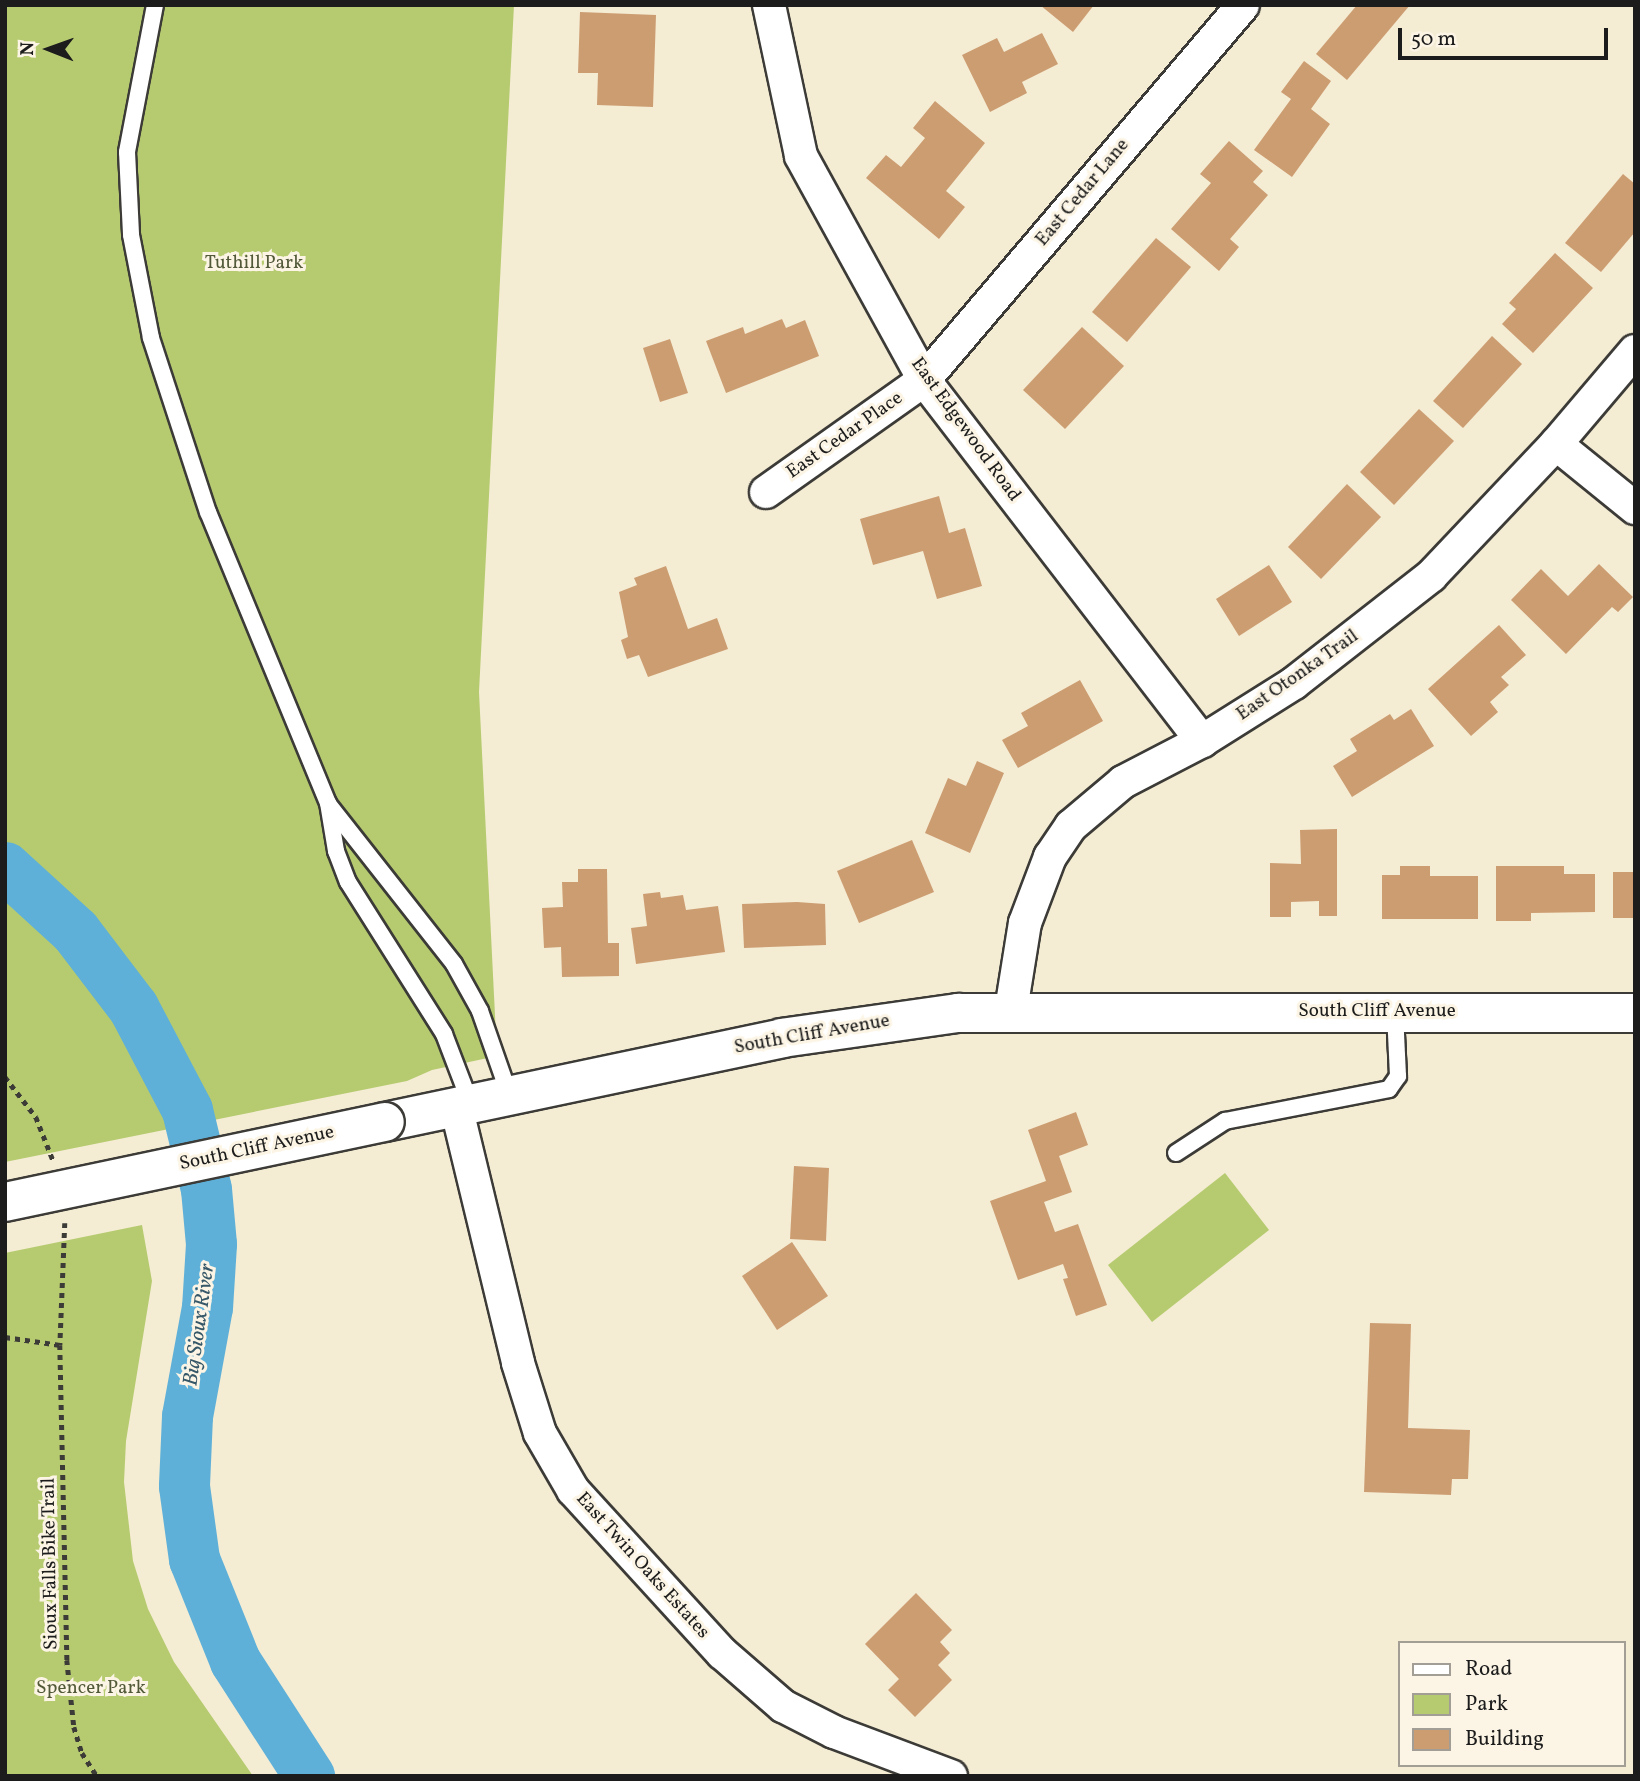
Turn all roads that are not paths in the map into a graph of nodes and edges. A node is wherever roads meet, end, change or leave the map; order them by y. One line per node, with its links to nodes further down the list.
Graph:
1 (155, 5): 10 (lane)
2 (769, 5): 5 (street, East Edgewood Road)
3 (1243, 5): 5 (street, East Cedar Lane)
4 (1635, 351): 6 (street, East Otonka Trail)
5 (924, 380): 7 (street, East Cedar Place); 9 (street, East Edgewood Road)
6 (1556, 444): 8 (street); 9 (street, East Otonka Trail)
7 (766, 492)
8 (1635, 508)
9 (1202, 741): 11 (street, East Otonka Trail)
10 (328, 803): 14 (lane); 15 (lane)
11 (1011, 1010): 12 (main road, South Cliff Avenue); 14 (main road, South Cliff Avenue)
12 (1395, 1012): 13 (main road, South Cliff Avenue); 16 (lane)
13 (1635, 1013)
14 (509, 1094): 15 (main road, South Cliff Avenue)
15 (463, 1104): 17 (main road, South Cliff Avenue, bridge); 18 (street, East Twin Oaks Estates)
16 (1176, 1153)
17 (5, 1202)
18 (951, 1776)

